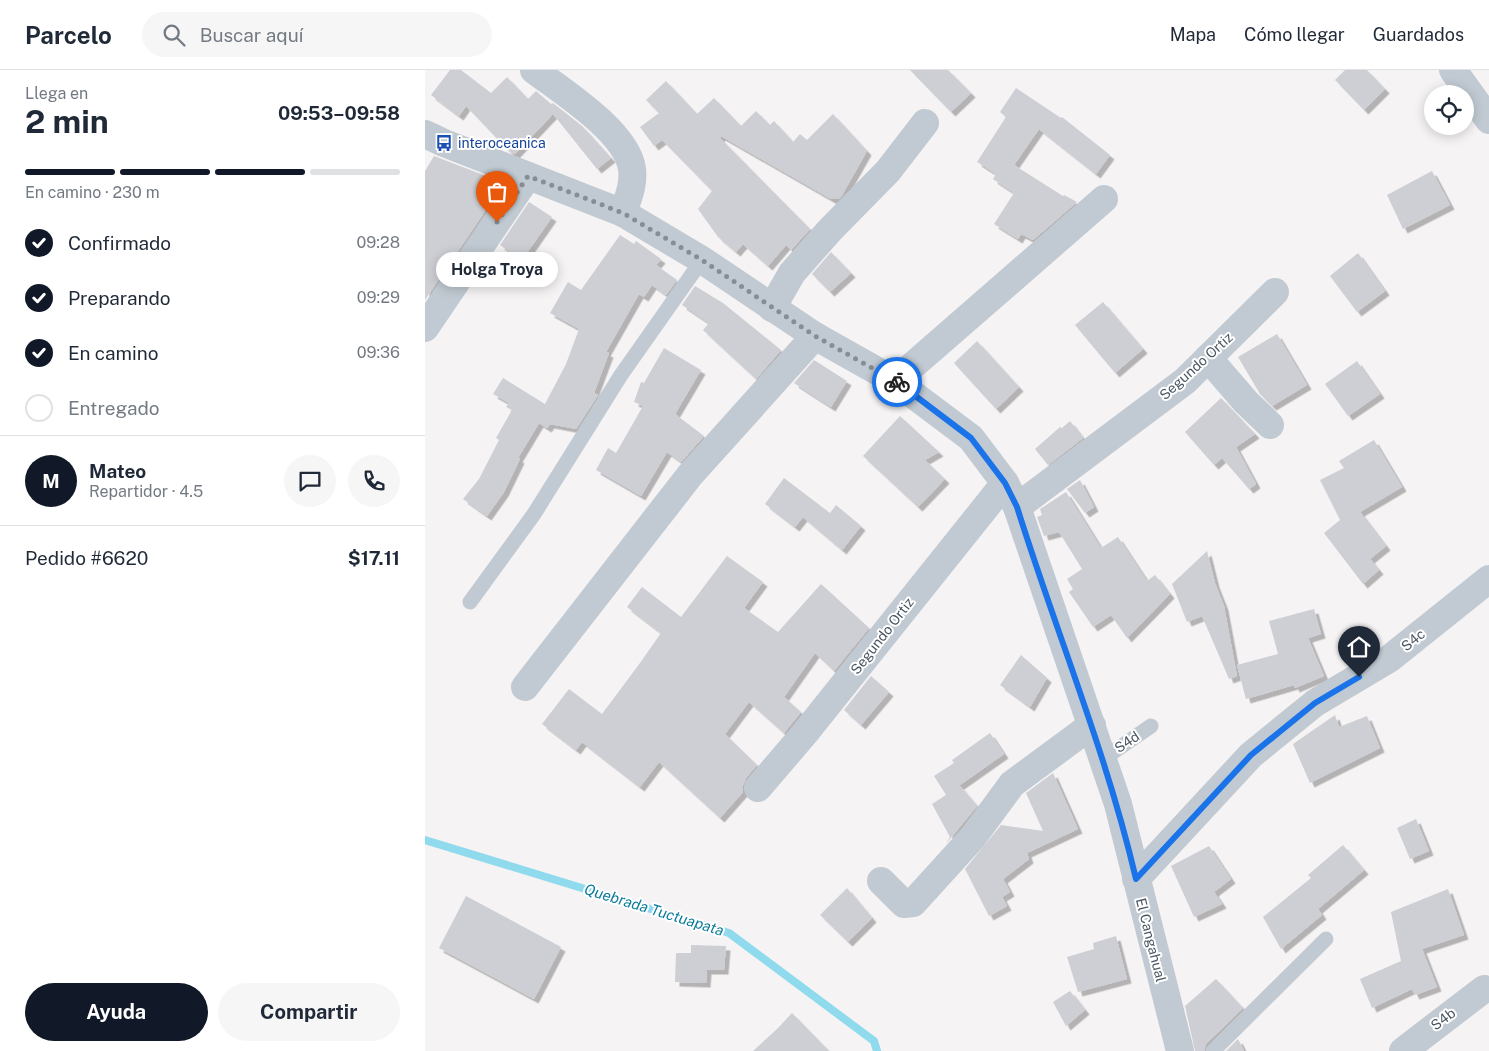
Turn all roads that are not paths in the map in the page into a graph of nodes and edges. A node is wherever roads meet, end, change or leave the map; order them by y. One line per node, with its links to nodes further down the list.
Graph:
1 (534, 70): 8 (street)
2 (1453, 70): 3 (street)
3 (1489, 120)
4 (925, 123): 11 (street)
5 (425, 134): 6 (street, El Cangahual)
6 (528, 176): 8 (street, El Cangahual); 12 (street)
7 (1104, 199): 15 (street)
8 (623, 213): 9 (street, El Cangahual)
9 (702, 260): 11 (street, El Cangahual); 20 (lane)
10 (1275, 292): 14 (street, Segundo Ortiz)
11 (772, 308): 13 (street, El Cangahual)
12 (425, 328)
13 (815, 336): 15 (street, El Cangahual); 21 (street)
14 (1207, 358): 16 (street); 18 (street, Segundo Ortiz)
15 (895, 381): 17 (street, El Cangahual)
16 (1270, 425)
17 (1005, 483): 18 (street, El Cangahual); 25 (street, Segundo Ortiz)
18 (1017, 507): 22 (street, El Cangahual)
19 (1489, 579): 26 (street, S4c)
20 (470, 602)
21 (525, 687)
22 (1092, 725): 24 (street, El Cangahual); 27 (street)
23 (1151, 726): 24 (lane, S4d)
24 (1103, 759): 26 (street, El Cangahual)
25 (758, 788)
26 (1136, 879): 30 (street, El Cangahual)
27 (881, 881)
28 (1326, 939): 31 (lane)
29 (1484, 989): 32 (street, S4b)
30 (1180, 1051)
31 (1213, 1051)
32 (1403, 1051)

